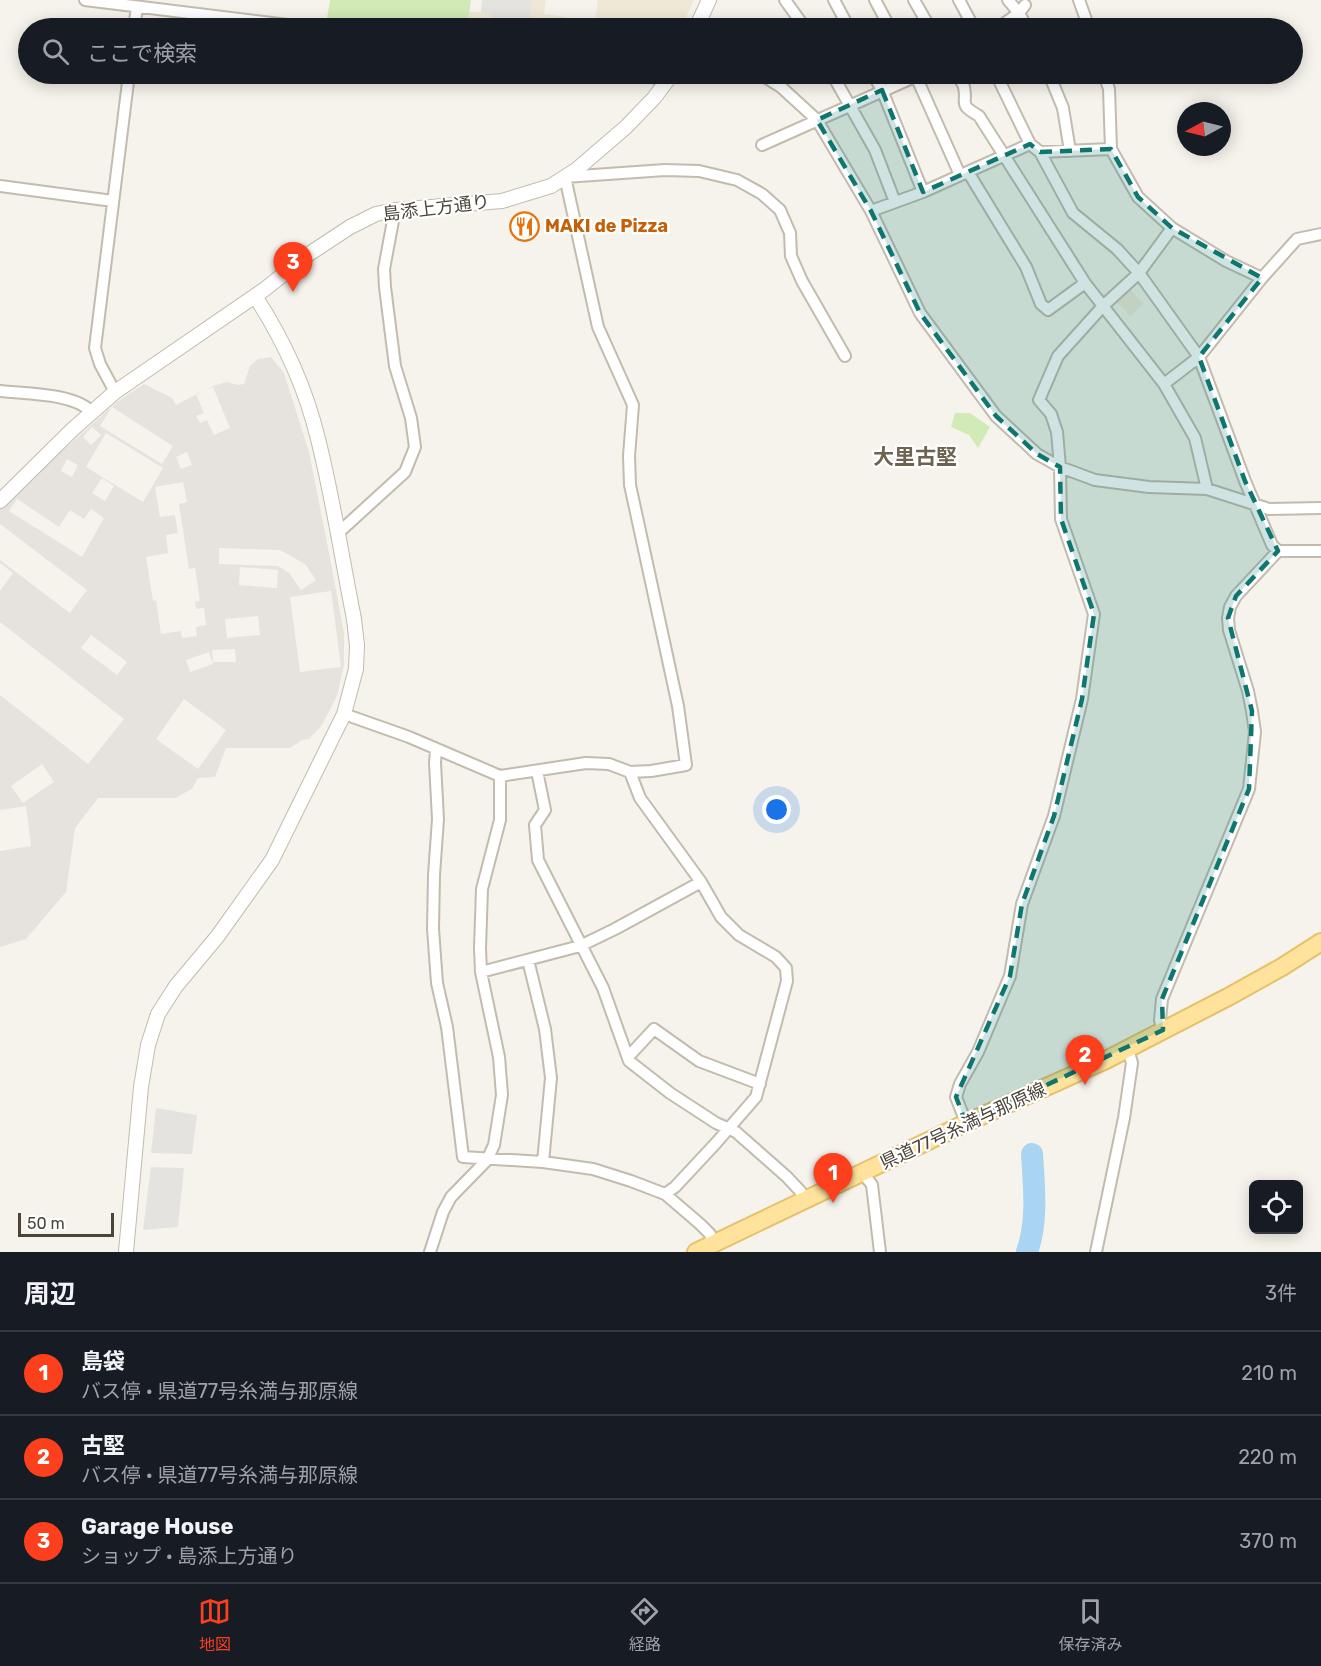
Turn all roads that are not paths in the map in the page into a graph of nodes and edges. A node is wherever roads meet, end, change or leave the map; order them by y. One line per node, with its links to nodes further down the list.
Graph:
1 (85, 0): 10 (street)
2 (709, 0): 14 (street)
3 (785, 0): 15 (street)
4 (834, 0): 16 (street)
5 (875, 0): 17 (street)
6 (914, 0): 18 (street)
7 (960, 0): 19 (street)
8 (1008, 0): 11 (street)
9 (1079, 0): 22 (street)
10 (137, 7): 12 (street); 13 (street)
11 (1022, 9): 20 (street); 21 (street)
12 (135, 18)
13 (229, 18)
14 (701, 18)
15 (798, 18)
16 (844, 18)
17 (885, 18)
18 (924, 18)
19 (969, 18)
20 (1011, 18)
21 (1024, 18)
22 (1085, 18)
23 (128, 84): 47 (street)
24 (664, 84): 44 (street, 島添上方通り)
25 (776, 84): 36 (street)
26 (838, 84): 35 (street)
27 (879, 84): 34 (street)
28 (895, 84): 34 (street)
29 (922, 84): 43 (street)
30 (962, 84): 42 (street)
31 (1001, 84): 37 (street)
32 (1053, 84): 40 (street)
33 (1107, 84): 39 (street)
34 (882, 90): 35 (street); 46 (street)
35 (850, 104): 36 (street); 48 (street)
36 (817, 120): 38 (street); 50 (street)
37 (1029, 144): 41 (street); 42 (street)
38 (762, 145)
39 (1111, 149): 40 (street); 51 (street)
40 (1070, 151): 41 (street)
41 (1040, 152): 53 (street)
42 (1004, 156): 43 (street); 55 (street)
43 (964, 174): 46 (street); 55 (street)
44 (565, 177): 49 (street, 島添上方通り); 58 (street); 75 (street)
45 (0, 186): 47 (street)
46 (923, 192): 48 (street)
47 (114, 201): 62 (street)
48 (895, 202): 50 (street)
49 (394, 210): 56 (street, 島添上方通り); 69 (street)
50 (871, 211): 64 (street)
51 (1172, 228): 53 (street); 54 (street)
52 (1321, 234): 54 (street)
53 (1139, 273): 57 (street); 59 (street)
54 (1262, 278): 59 (street)
55 (1085, 283): 57 (street)
56 (255, 296): 62 (street, 島添上方通り); 69 (street)
57 (1103, 306): 60 (street); 64 (street)
58 (845, 356)
59 (1199, 357): 60 (street); 67 (street)
60 (1164, 384): 65 (street)
61 (0, 391): 63 (street)
62 (115, 393): 63 (street, 島添上方通り)
63 (92, 412): 66 (street, 島添上方通り)
64 (1060, 468): 65 (street); 86 (street)
65 (1207, 489): 67 (street)
66 (0, 501)
67 (1254, 503): 68 (street); 70 (street)
68 (1321, 508)
69 (337, 534): 72 (street)
70 (1278, 551): 71 (street); 82 (street)
71 (1321, 551)
72 (344, 714): 73 (street); 94 (street)
73 (436, 750): 76 (street); 88 (street)
74 (537, 771): 75 (street); 76 (street); 79 (street)
75 (630, 772): 77 (street)
76 (500, 776): 81 (street)
77 (701, 882): 79 (street); 85 (street)
78 (1321, 942): 82 (main road, 県道77号糸満与那原線)
79 (580, 946): 80 (street); 84 (street)
80 (528, 960): 81 (street); 89 (street)
81 (481, 972): 88 (street)
82 (1163, 1030): 83 (main road, 県道77号糸満与那原線)
83 (1128, 1048): 86 (main road, 県道77号糸満与那原線); 98 (street)
84 (628, 1058): 85 (street); 87 (street)
85 (760, 1084): 87 (street)
86 (966, 1123): 90 (main road, 県道77号糸満与那原線)
87 (728, 1129): 91 (street); 92 (street)
88 (487, 1160): 89 (street); 95 (street)
89 (543, 1162): 91 (street)
90 (863, 1173): 92 (main road, 県道77号糸満与那原線); 97 (street)
91 (665, 1194): 93 (street)
92 (805, 1201): 93 (main road, 県道77号糸満与那原線)
93 (713, 1244): 96 (main road, 県道77号糸満与那原線)
94 (126, 1252)
95 (430, 1252)
96 (696, 1252)
97 (880, 1252)
98 (1096, 1252)

